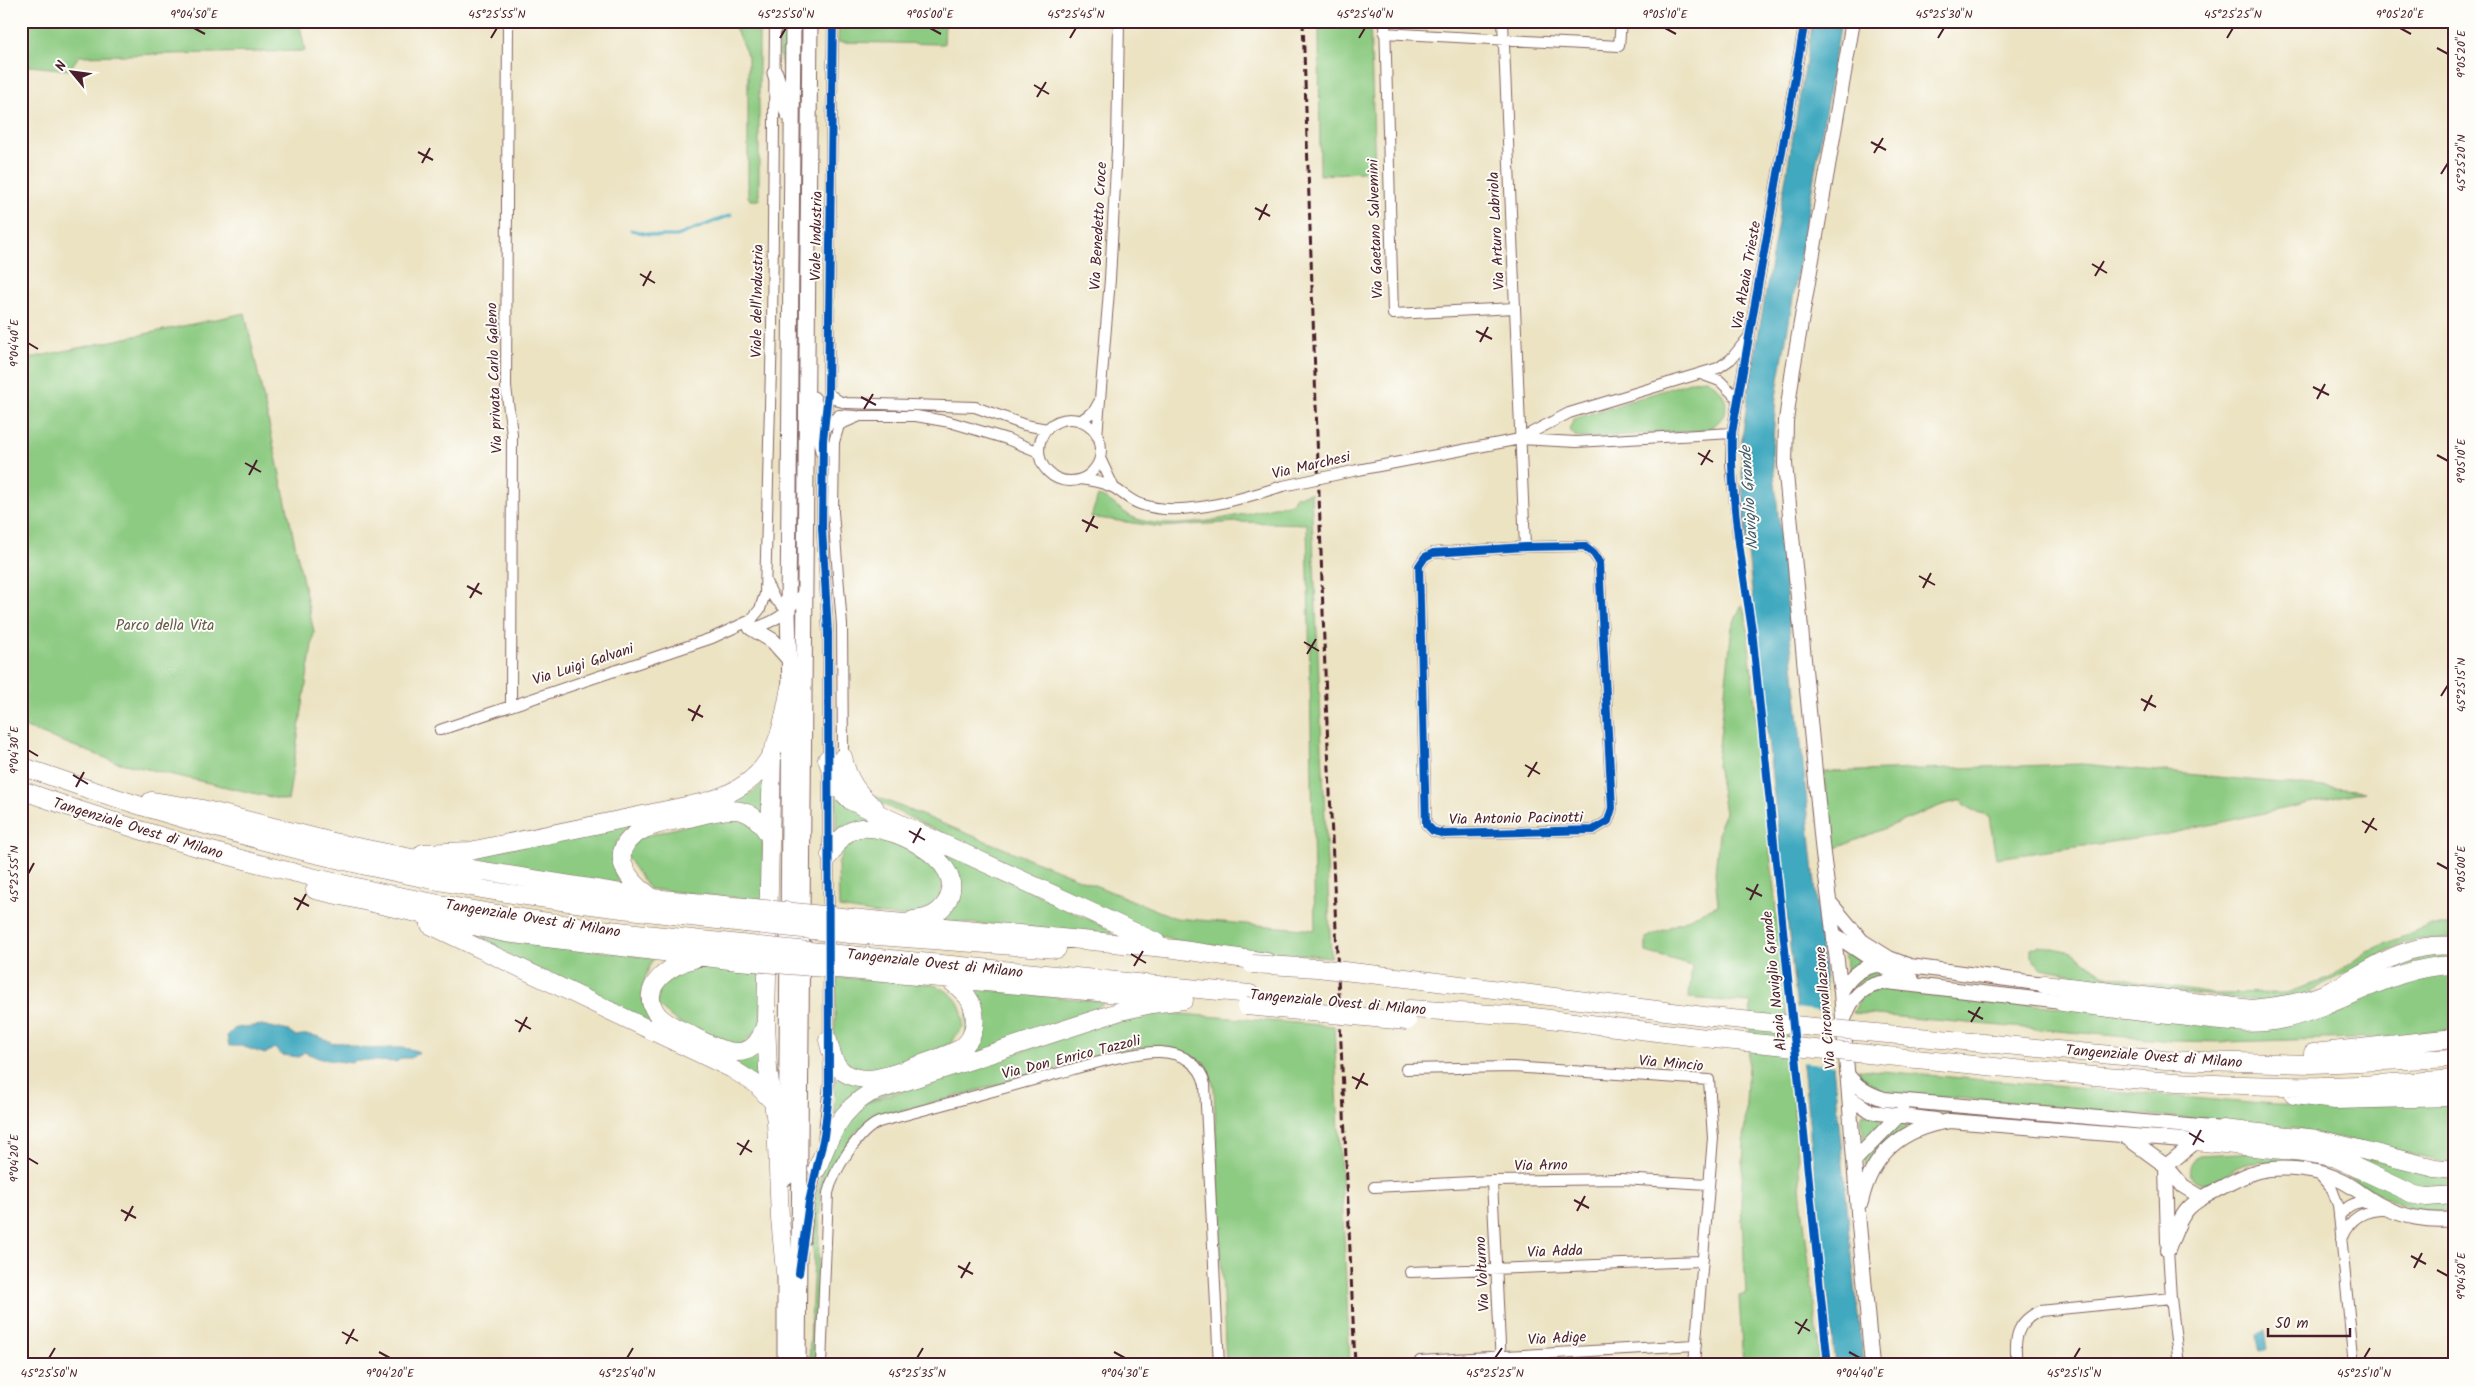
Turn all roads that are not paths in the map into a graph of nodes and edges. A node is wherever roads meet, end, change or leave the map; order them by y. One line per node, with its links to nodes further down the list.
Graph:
1 (508, 21): 44 (street, Via privata Carlo Galeno)
2 (775, 21): 14 (street, Viale dell'Industria)
3 (793, 21): 15 (main road)
4 (810, 21): 18 (main road)
5 (833, 21): 20 (street, Viale Industria)
6 (1119, 21): 21 (street, Via Benedetto Croce)
7 (1385, 21): 12 (street, Via Gaetano Salvemini)
8 (1503, 21): 13 (street, Via Arturo Labriola)
9 (1621, 21): 13 (street)
10 (1805, 21): 17 (street, Via Alzaia Trieste)
11 (1853, 21): 56 (main road, Via Circonvallazione)
12 (1384, 33): 13 (street); 16 (street, Via Gaetano Salvemini)
13 (1502, 39): 16 (street, Via Arturo Labriola)
14 (775, 73): 15 (main road); 37 (street, Viale dell'Industria)
15 (792, 127): 39 (main road)
16 (1515, 308): 29 (street, Via Arturo Labriola)
17 (1749, 337): 19 (street, Via Marchesi); 22 (street, Via Alzaia Trieste)
18 (807, 363): 30 (main road); 38 (main road)
19 (1701, 374): 22 (street); 29 (street, Via Marchesi)
20 (828, 393): 25 (street, Viale Industria); 26 (street)
21 (1100, 399): 24 (street); 28 (street, Via Benedetto Croce)
22 (1738, 399): 27 (street, Via Alzaia Trieste)
23 (860, 416): 25 (street); 31 (street); 47 (street)
24 (1080, 421): 26 (street); 28 (street)
25 (824, 428): 30 (street, Viale Industria)
26 (1048, 429): 31 (street)
27 (1732, 433): 29 (street, Via Marchesi); 35 (street, Via Alzaia Trieste)
28 (1097, 436): 32 (street)
29 (1520, 439): 34 (street, Via Marchesi, bridge); 36 (street)
30 (823, 451): 47 (street, Viale Industria)
31 (1039, 452): 33 (street)
32 (1100, 458): 33 (street); 34 (street)
33 (1081, 479): 34 (street, Via Marchesi)
34 (1114, 488)
35 (1738, 535)
36 (1525, 546): 36 (street, Via Antonio Pacinotti)
37 (766, 581): 39 (street); 41 (street, Via Luigi Galvani)
38 (805, 588): 39 (street); 118 (main road)
39 (788, 611): 40 (street, Via Luigi Galvani); 42 (main road)
40 (752, 628): 41 (street, Via Luigi Galvani); 42 (main road)
41 (735, 629): 44 (street, Via Luigi Galvani)
42 (788, 659): 43 (main road)
43 (790, 687): 46 (highway); 118 (main road)
44 (511, 704): 45 (street, Via Luigi Galvani)
45 (440, 730)
46 (772, 753): 51 (highway); 52 (highway)
47 (835, 758): 53 (street); 63 (highway)
48 (21, 766): 50 (highway, Tangenziale Ovest di Milano)
49 (21, 790): 54 (highway, Tangenziale Ovest di Milano)
50 (119, 801): 52 (highway); 58 (highway, Tangenziale Ovest di Milano)
51 (769, 836): 55 (highway); 78 (highway)
52 (333, 842): 55 (highway)
53 (830, 855): 59 (highway); 64 (street)
54 (248, 862): 57 (highway); 65 (highway, Tangenziale Ovest di Milano)
55 (652, 898): 58 (highway)
56 (1831, 903): 61 (main road, Via Circonvallazione); 69 (main road)
57 (395, 910): 65 (highway); 90 (highway)
58 (745, 915): 60 (highway, Tangenziale Ovest di Milano, bridge)
59 (899, 922): 60 (highway); 63 (highway)
60 (851, 926): 67 (highway, Tangenziale Ovest di Milano)
61 (1835, 935): 68 (main road); 74 (main road, Via Circonvallazione)
62 (2454, 946): 72 (highway)
63 (1176, 949): 67 (highway)
64 (829, 953): 65 (highway, Tangenziale Ovest di Milano, bridge); 66 (highway, Tangenziale Ovest di Milano, bridge); 81 (street)
65 (734, 955): 66 (highway, bridge); 78 (highway)
66 (849, 962): 71 (highway); 76 (highway, Tangenziale Ovest di Milano)
67 (1252, 962): 79 (highway, Tangenziale Ovest di Milano, bridge)
68 (1880, 965): 69 (main road); 73 (main road); 74 (main road)
69 (1910, 966): 72 (main road)
70 (2454, 966): 77 (highway)
71 (947, 978): 75 (highway); 81 (highway)
72 (2044, 984)
73 (1925, 986): 77 (main road); 79 (main road)
74 (1841, 992): 79 (main road, Via Circonvallazione)
75 (1184, 1000): 76 (highway); 100 (highway)
76 (1248, 1000): 87 (highway, Tangenziale Ovest di Milano, bridge)
77 (2062, 1002)
78 (766, 1020): 90 (highway)
79 (1849, 1027): 83 (highway, Tangenziale Ovest di Milano); 85 (main road, Via Circonvallazione)
80 (2454, 1038): 83 (highway)
81 (828, 1040): 100 (street)
82 (2454, 1058): 83 (highway, Tangenziale Ovest di Milano)
83 (2227, 1063)
84 (1406, 1069): 104 (street, Via Mincio)
85 (1847, 1074): 88 (main road, Via Circonvallazione); 91 (main road)
86 (2454, 1079): 87 (highway, Tangenziale Ovest di Milano)
87 (2197, 1084): 89 (highway)
88 (1850, 1098): 93 (main road); 98 (main road, Via Circonvallazione)
89 (2454, 1098)
90 (772, 1102): 118 (highway)
91 (1915, 1102): 92 (main road); 93 (main road)
92 (2081, 1115): 95 (main road); 96 (main road)
93 (1898, 1116): 94 (main road); 98 (main road)
94 (1950, 1121): 96 (main road); 110 (main road)
95 (2223, 1129): 97 (main road); 101 (highway)
96 (2126, 1137): 97 (main road); 99 (main road)
97 (2195, 1141): 99 (main road); 107 (highway)
98 (1854, 1160): 110 (main road, Via Circonvallazione)
99 (2166, 1166): 106 (main road); 108 (main road)
100 (817, 1169): 118 (street)
101 (2454, 1170)
102 (2319, 1174): 108 (main road); 109 (main road); 111 (street)
103 (1492, 1181): 104 (street, Via Arno); 105 (street, Via Arno); 116 (street, Via Volturno)
104 (1708, 1184): 115 (street, Via Mincio)
105 (1374, 1187)
106 (2168, 1190): 108 (main road); 114 (main road)
107 (2454, 1196)
108 (2201, 1197): 114 (main road)
109 (2385, 1208): 111 (street); 112 (main road); 113 (street)
110 (1858, 1215): 128 (main road, Via Circonvallazione)
111 (2339, 1217): 113 (street)
112 (2454, 1219)
113 (2341, 1240): 131 (street)
114 (2168, 1250): 119 (street)
115 (1701, 1261): 116 (street, Via Adda); 120 (street, Via Mincio)
116 (1496, 1269): 117 (street, Via Adda); 121 (street, Via Volturno)
117 (1410, 1272)
118 (792, 1273): 123 (main road); 124 (main road)
119 (2170, 1298): 129 (street); 130 (street)
120 (1695, 1345): 121 (street, Via Adige); 127 (street, Via Mincio)
121 (1501, 1361): 122 (street, Via Adige)
122 (1420, 1362)
123 (785, 1365)
124 (798, 1365)
125 (821, 1365): 126 (street, Via Don Enrico Tazzoli)
126 (1219, 1365)
127 (1694, 1365)
128 (1872, 1365)
129 (2017, 1365)
130 (2179, 1365)
131 (2354, 1365)

